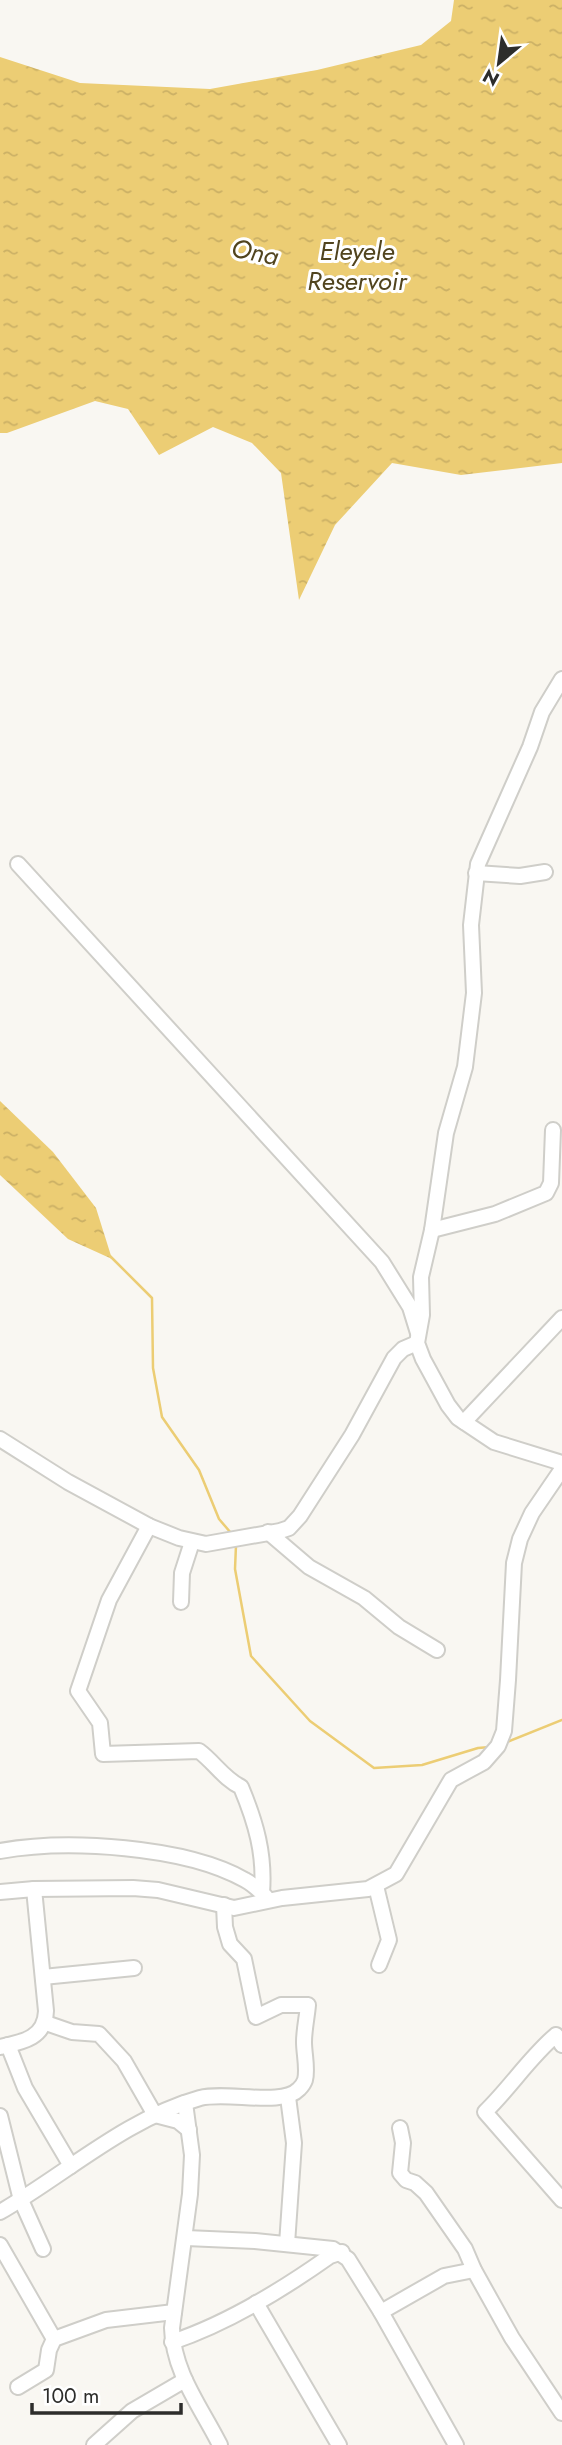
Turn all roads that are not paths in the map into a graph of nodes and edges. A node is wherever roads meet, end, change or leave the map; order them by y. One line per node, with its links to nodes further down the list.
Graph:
1 (562, 678): 4 (street)
2 (18, 864): 8 (street)
3 (545, 872): 4 (street)
4 (476, 873): 6 (street)
5 (552, 1130): 6 (street)
6 (432, 1230): 8 (street)
7 (560, 1322): 9 (street)
8 (418, 1339): 9 (street); 14 (street)
9 (464, 1422): 11 (street)
10 (0, 1439): 13 (street)
11 (562, 1463)
12 (562, 1469): 19 (street)
13 (149, 1526): 15 (street); 22 (street)
14 (268, 1532): 15 (street); 17 (street)
15 (192, 1542): 16 (street)
16 (181, 1602)
17 (437, 1650)
18 (0, 1850): 22 (street)
19 (376, 1886): 22 (street); 24 (street)
20 (34, 1889): 21 (street); 23 (street); 26 (street)
21 (0, 1892)
22 (266, 1896): 23 (street)
23 (224, 1905): 30 (street)
24 (379, 1965)
25 (134, 1968): 26 (street)
26 (43, 1977): 27 (street)
27 (46, 2023): 29 (street); 32 (street)
28 (562, 2045): 38 (street)
29 (4, 2046): 36 (street)
30 (288, 2097): 31 (street); 41 (street)
31 (185, 2103): 32 (street); 35 (street)
32 (155, 2115): 35 (street); 36 (street)
33 (0, 2116): 37 (street)
34 (400, 2128): 45 (street)
35 (188, 2130): 40 (street)
36 (71, 2166): 37 (street)
37 (21, 2200): 39 (street); 43 (street)
38 (562, 2200)
39 (0, 2212)
40 (186, 2238): 41 (street); 47 (street)
41 (288, 2244): 44 (street)
42 (0, 2245): 49 (street)
43 (43, 2249)
44 (342, 2252): 46 (street); 48 (street)
45 (474, 2270): 48 (street); 53 (street)
46 (256, 2303): 50 (street); 56 (street)
47 (174, 2312): 49 (street); 50 (street)
48 (381, 2312): 57 (street)
49 (54, 2339): 52 (street)
50 (172, 2342): 51 (street)
51 (185, 2380): 54 (street); 55 (street)
52 (18, 2388)
53 (562, 2413)
54 (94, 2445)
55 (220, 2445)
56 (339, 2445)
57 (456, 2445)

